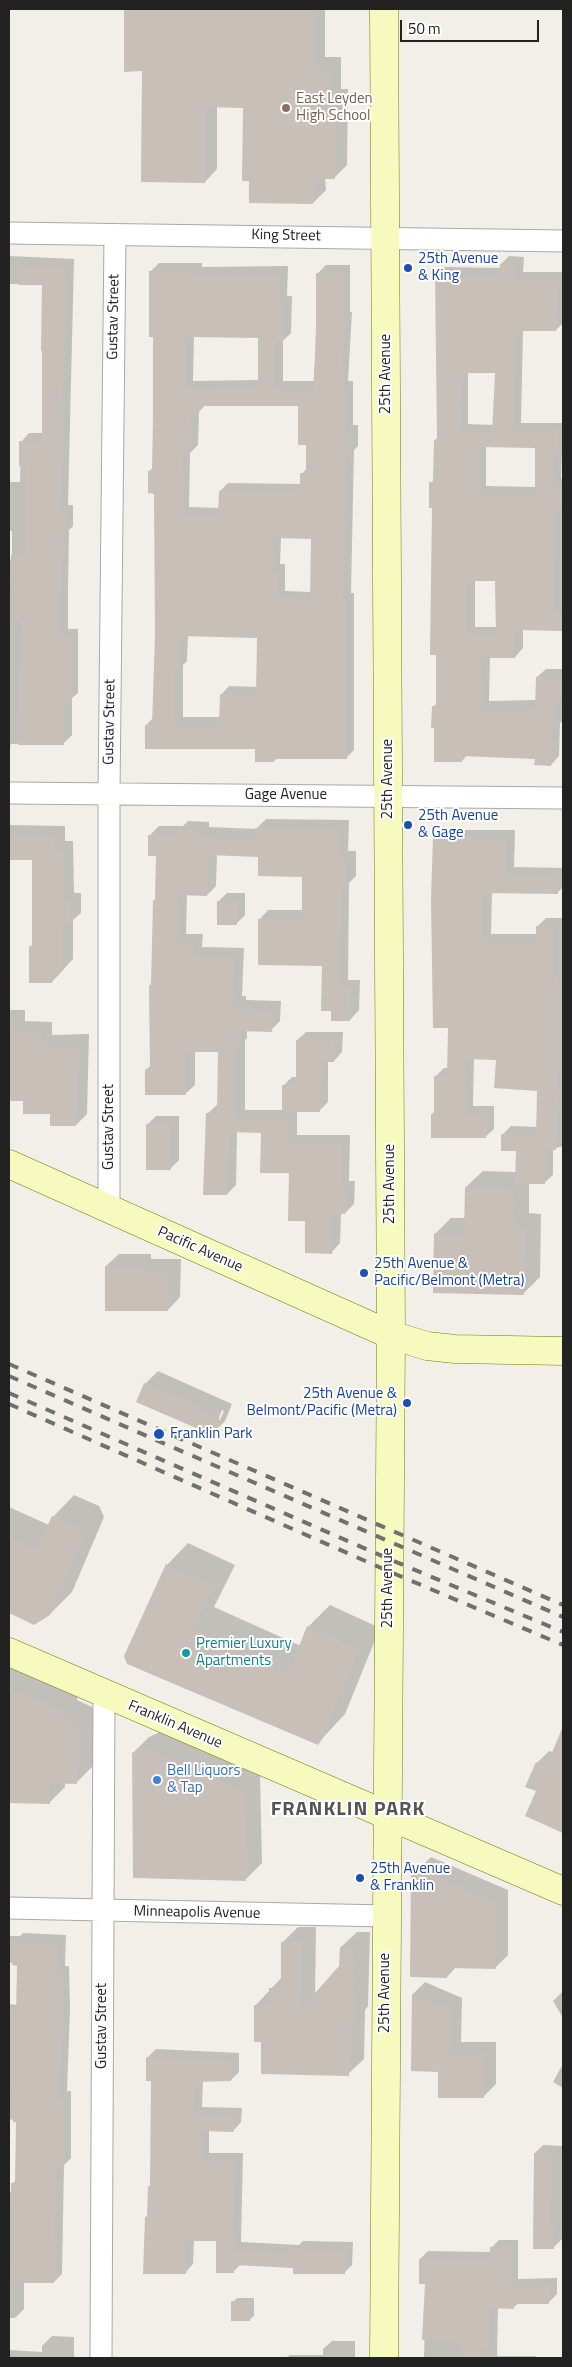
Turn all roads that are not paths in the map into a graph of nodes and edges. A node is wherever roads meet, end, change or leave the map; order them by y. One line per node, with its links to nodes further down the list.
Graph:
1 (384, 9): 4 (street, 25th Avenue)
2 (9, 233): 3 (street, King Street)
3 (115, 235): 4 (street, King Street); 7 (street, Gustav Street)
4 (386, 237): 5 (street, King Street); 8 (street, 25th Avenue)
5 (563, 241)
6 (9, 793): 7 (street, Gage Avenue)
7 (109, 794): 8 (street, Gage Avenue); 11 (street, Gustav Street)
8 (388, 796): 9 (street, Gage Avenue); 12 (street, 25th Avenue)
9 (563, 798)
10 (9, 1164): 11 (street, Pacific Avenue)
11 (110, 1210): 12 (street, Pacific Avenue)
12 (391, 1335): 13 (street, Pacific Avenue); 16 (street, 25th Avenue)
13 (563, 1351)
14 (9, 1652): 15 (street, Franklin Avenue)
15 (104, 1694): 16 (street, Franklin Avenue); 19 (street, Gustav Street)
16 (386, 1815): 17 (street, Franklin Avenue); 20 (street, 25th Avenue)
17 (563, 1891)
18 (9, 1908): 19 (street, Minneapolis Avenue)
19 (103, 1911): 20 (street, Minneapolis Avenue); 21 (street, Gustav Street)
20 (386, 1916): 22 (street, 25th Avenue)
21 (101, 2358)
22 (384, 2358)

